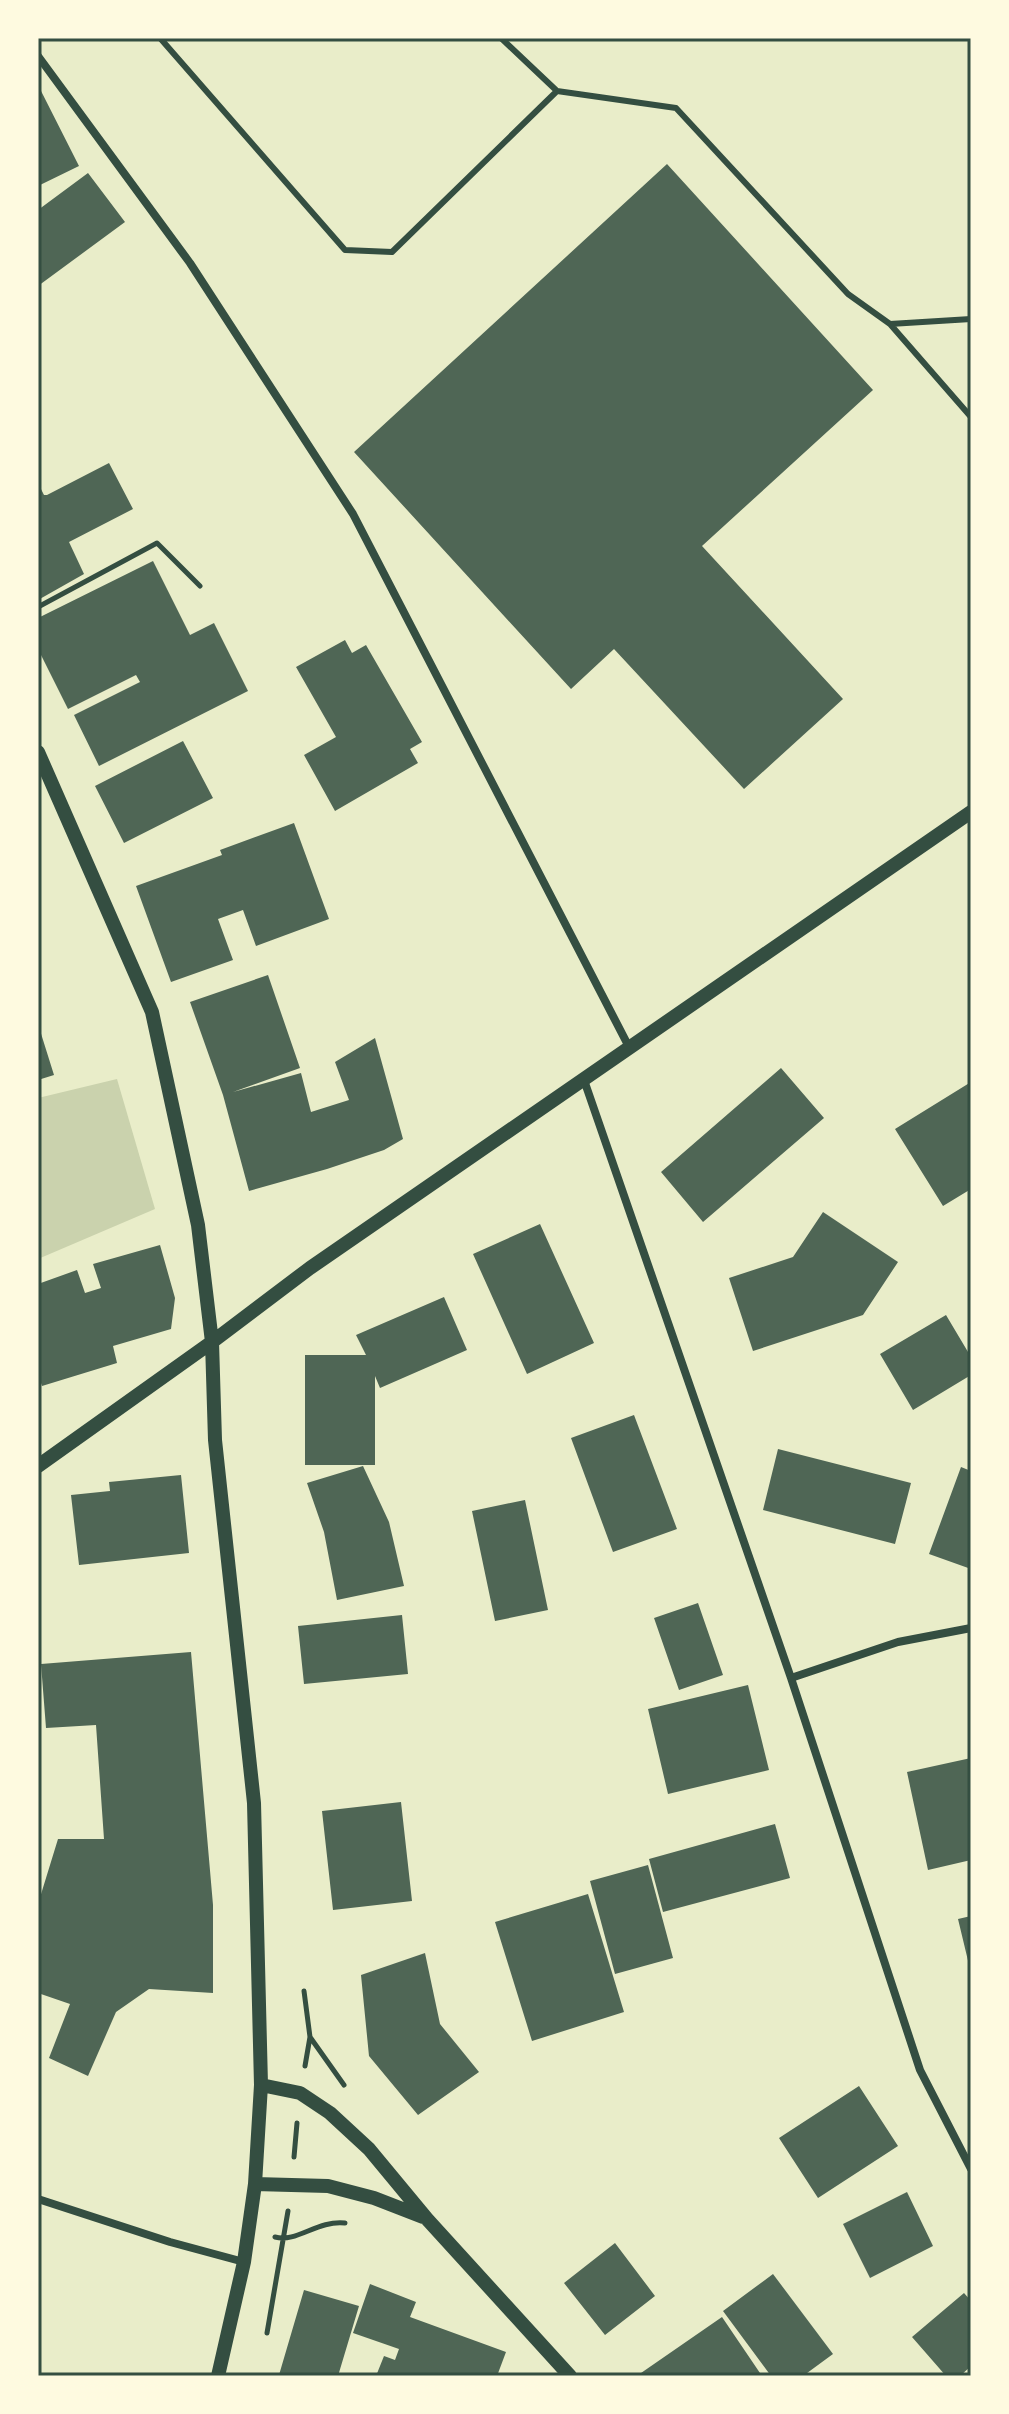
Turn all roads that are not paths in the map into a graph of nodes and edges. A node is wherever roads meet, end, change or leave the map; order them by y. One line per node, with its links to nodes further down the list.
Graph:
1 (160, 38): 4 (lane)
2 (501, 38): 4 (lane)
3 (38, 56): 11 (street)
4 (557, 91): 6 (lane)
5 (971, 319): 6 (lane)
6 (890, 324): 7 (lane)
7 (971, 417)
8 (38, 752): 9 (street)
9 (42, 774): 13 (street)
10 (971, 812): 11 (street)
11 (629, 1047): 12 (street)
12 (584, 1080): 13 (street); 16 (street)
13 (212, 1342): 14 (street); 17 (street)
14 (38, 1466)
15 (971, 1628): 16 (street)
16 (791, 1678): 18 (street)
17 (261, 2085): 19 (street); 21 (street)
18 (971, 2169)
19 (255, 2184): 21 (street); 22 (street)
20 (38, 2199): 22 (street)
21 (427, 2219): 24 (street)
22 (244, 2262): 23 (street)
23 (218, 2376)
24 (570, 2376)

